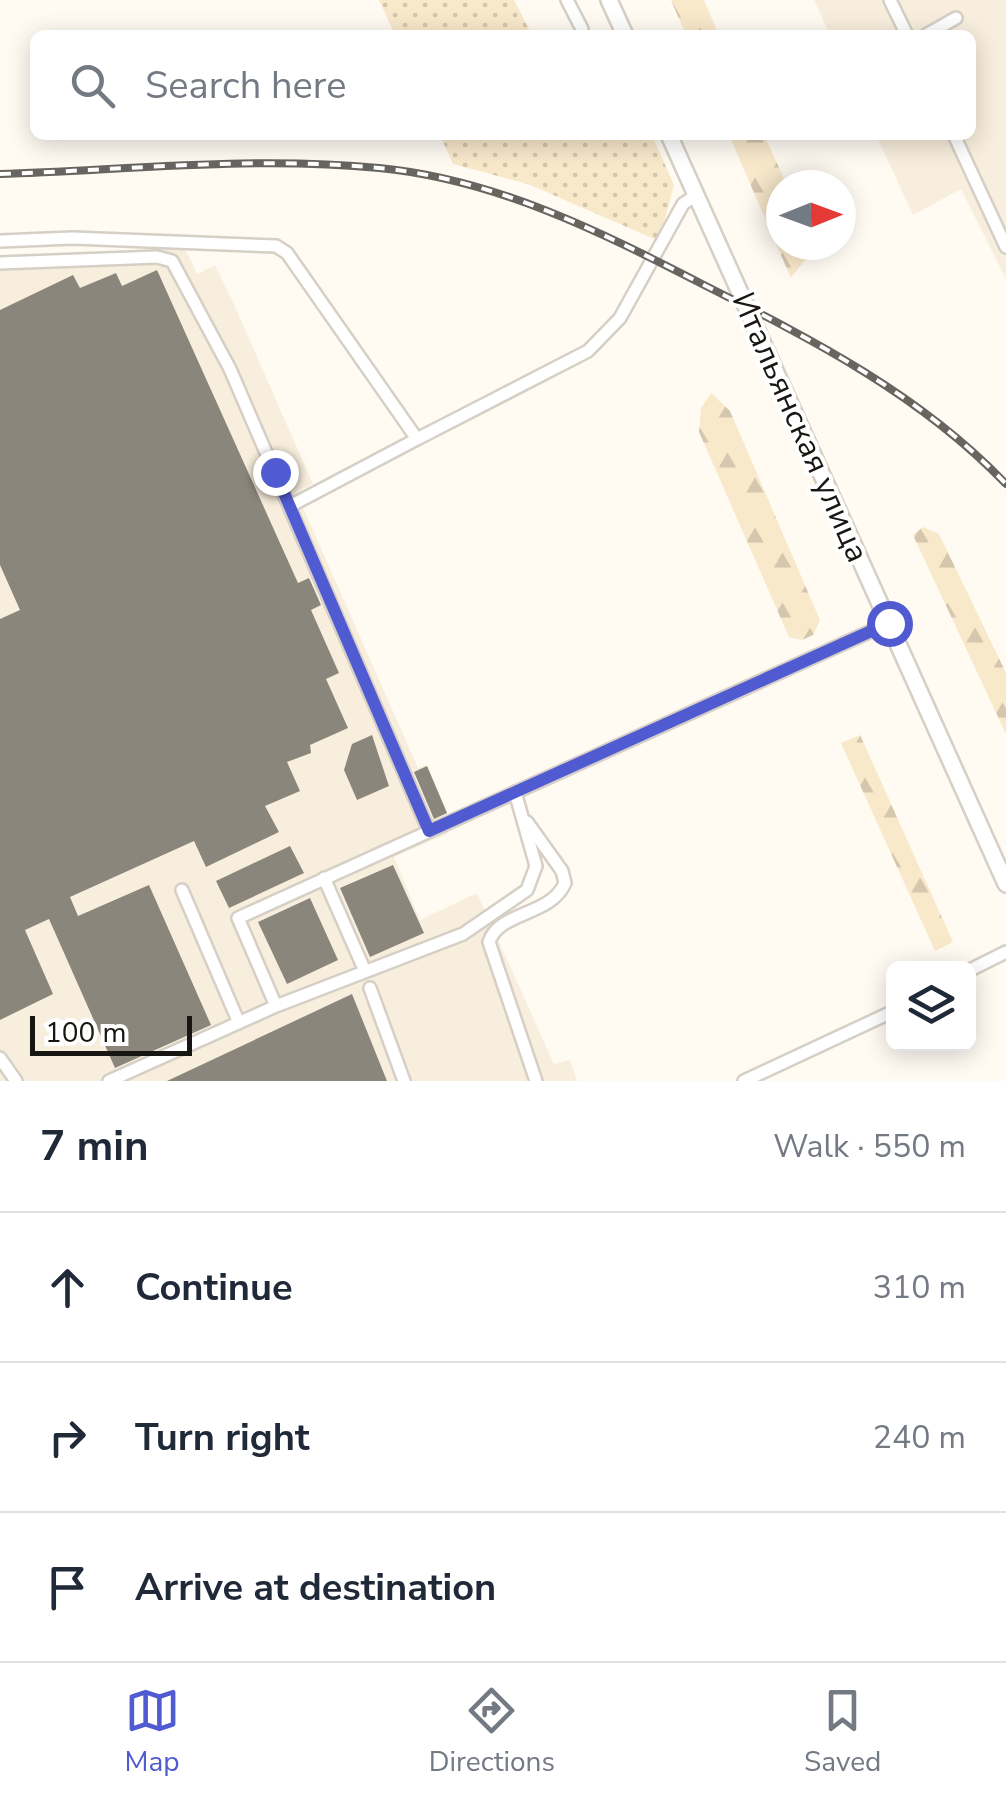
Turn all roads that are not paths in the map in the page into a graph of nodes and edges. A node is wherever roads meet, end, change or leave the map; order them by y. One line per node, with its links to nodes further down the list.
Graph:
1 (567, 0): 5 (street)
2 (609, 0): 6 (highway)
3 (890, 0): 7 (street)
4 (956, 18): 8 (street)
5 (582, 29)
6 (623, 30)
7 (905, 30)
8 (935, 30)
9 (671, 140): 11 (highway, Итальянская улица)
10 (956, 140): 13 (street)
11 (696, 195): 15 (street); 17 (highway, Итальянская улица)
12 (0, 241): 15 (street)
13 (1006, 247)
14 (0, 263): 16 (street)
15 (418, 439): 16 (street)
16 (290, 506): 20 (street)
17 (889, 623): 18 (street); 22 (highway, Итальянская улица)
18 (515, 792): 19 (street); 20 (street)
19 (522, 814): 26 (street); 35 (street)
20 (429, 831): 21 (street)
21 (324, 878): 26 (street); 28 (street)
22 (1006, 884)
23 (182, 890): 30 (street)
24 (1006, 952): 25 (street)
25 (976, 968)
26 (364, 969): 28 (street)
27 (370, 988): 34 (street)
28 (276, 1006): 30 (street)
29 (886, 1015): 36 (street)
30 (239, 1023): 33 (street)
31 (0, 1058): 32 (street)
32 (16, 1081)
33 (109, 1081)
34 (404, 1081)
35 (536, 1081)
36 (744, 1081)

